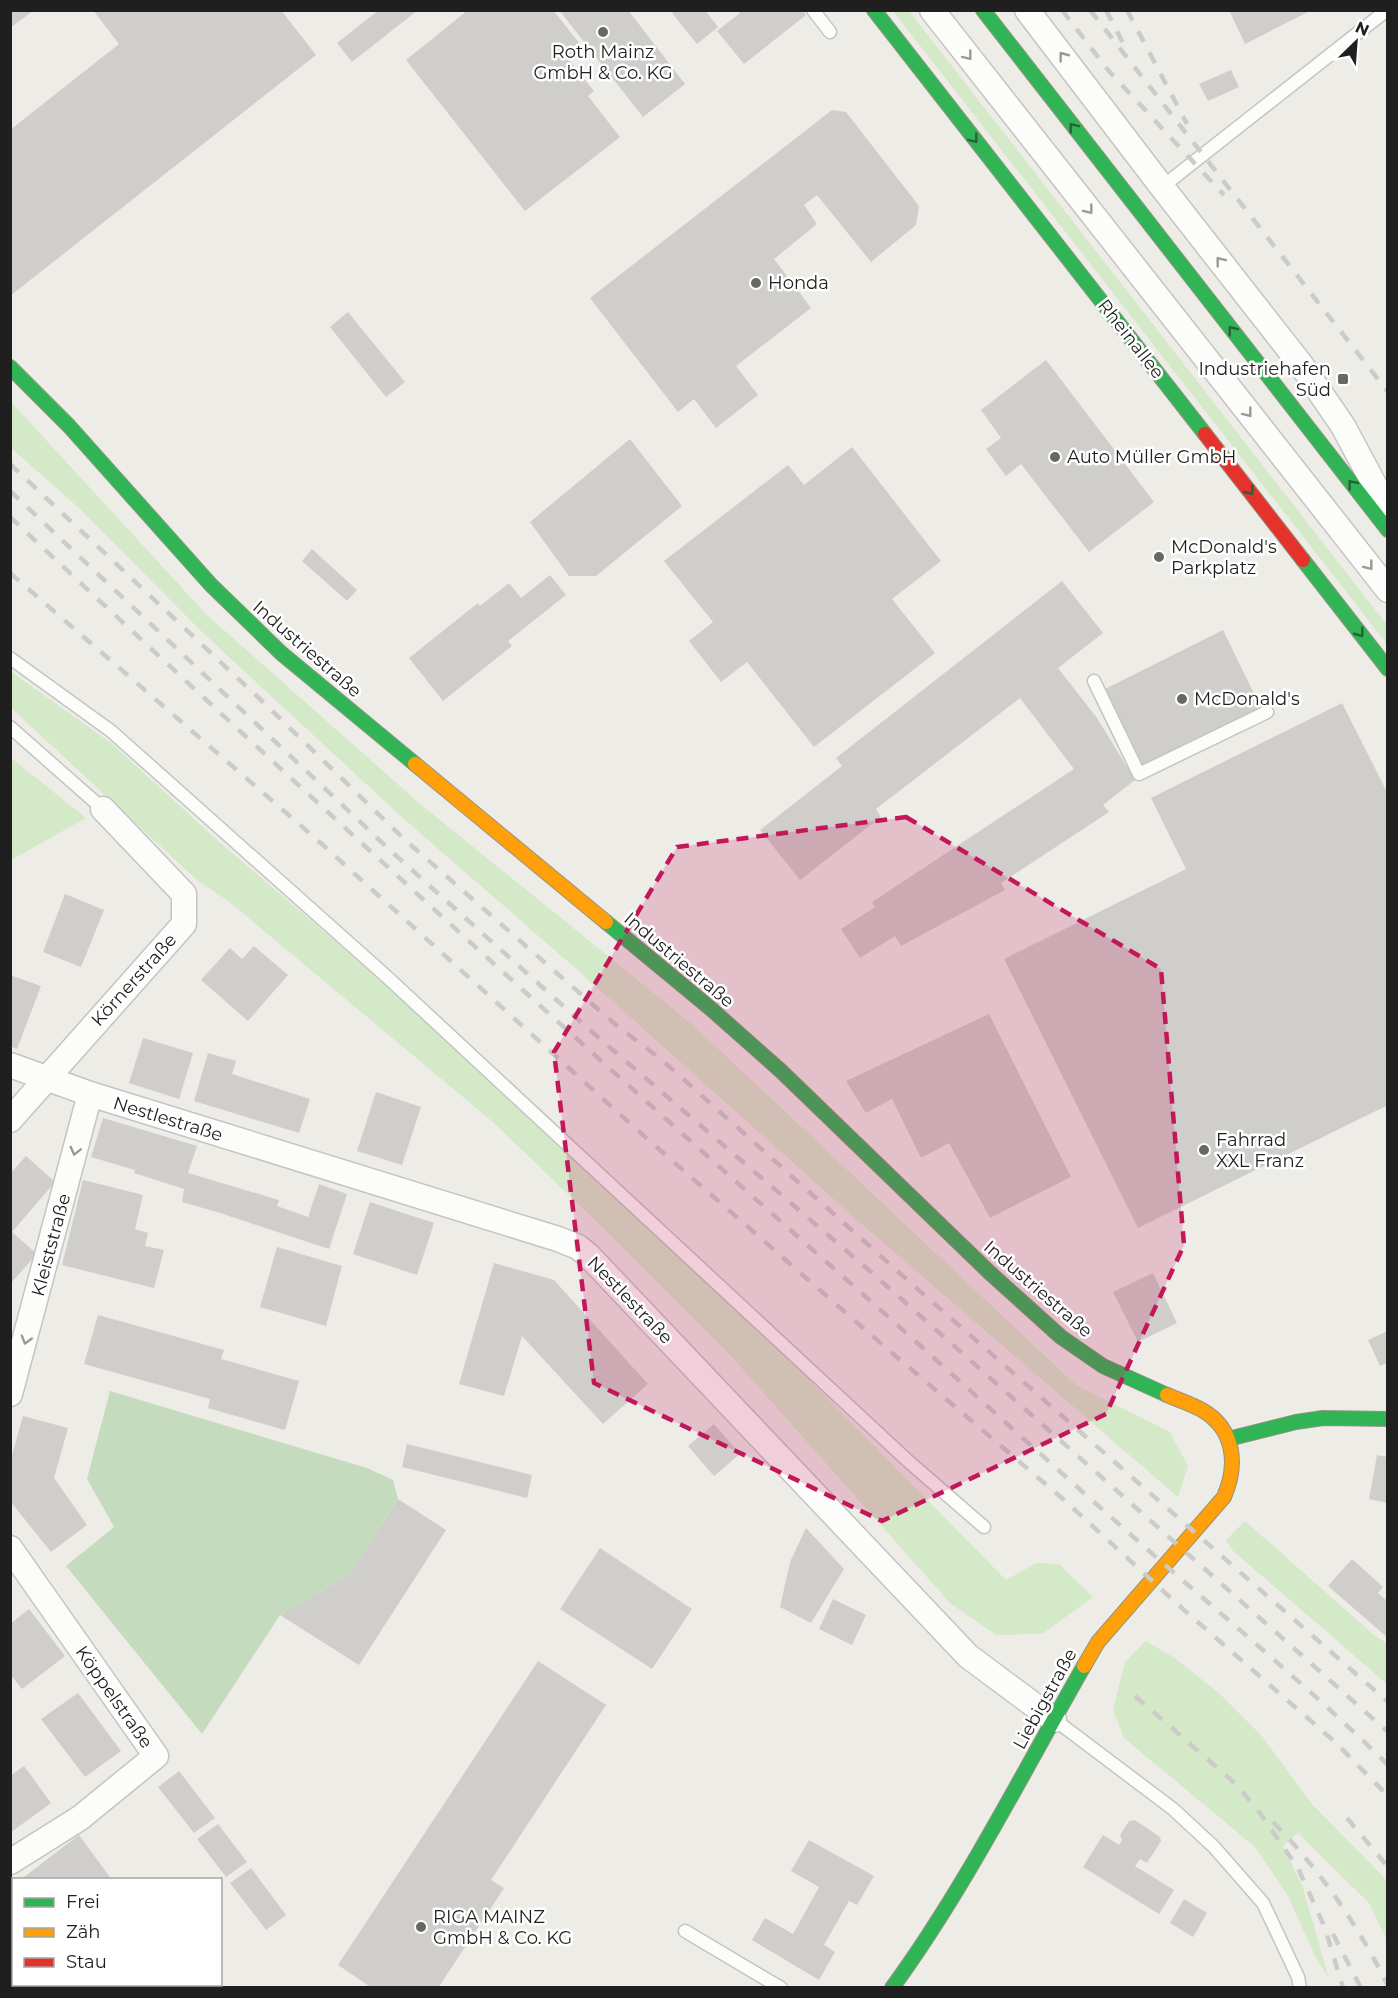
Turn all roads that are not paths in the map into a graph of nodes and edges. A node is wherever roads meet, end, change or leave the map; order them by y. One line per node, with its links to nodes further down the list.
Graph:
1 (813, 10): 7 (lane)
2 (873, 10): 14 (street, Rheinallee, one-way to 14)
3 (932, 10): 12 (street, one-way to 12)
4 (983, 10): 11 (street, one-way to 4)
5 (1027, 10): 8 (street, one-way to 5)
6 (1387, 10): 8 (lane)
7 (830, 32)
8 (1162, 187): 10 (street, one-way to 8)
9 (10, 367): 25 (street, Industriestraße)
10 (1388, 515)
11 (1388, 530)
12 (1388, 590)
13 (10, 658): 26 (lane)
14 (1388, 669)
15 (1094, 681): 16 (lane)
16 (1267, 712)
17 (10, 727): 18 (lane)
18 (103, 809): 20 (street, Körnerstraße)
19 (10, 1065): 20 (street, Nestlestraße)
20 (47, 1080): 21 (street, Nestlestraße); 22 (street, Körnerstraße)
21 (90, 1094): 23 (street, Kleiststraße, one-way to 23); 28 (street, Nestlestraße)
22 (10, 1120)
23 (10, 1394)
24 (1388, 1419): 25 (street)
25 (1228, 1439): 28 (street, Liebigstraße)
26 (984, 1527)
27 (10, 1548): 29 (street, Köppelstraße)
28 (1054, 1720): 32 (street, Liebigstraße); 33 (lane)
29 (10, 1862)
30 (685, 1931): 31 (lane)
31 (781, 1988)
32 (892, 1988)
33 (1300, 1988)

